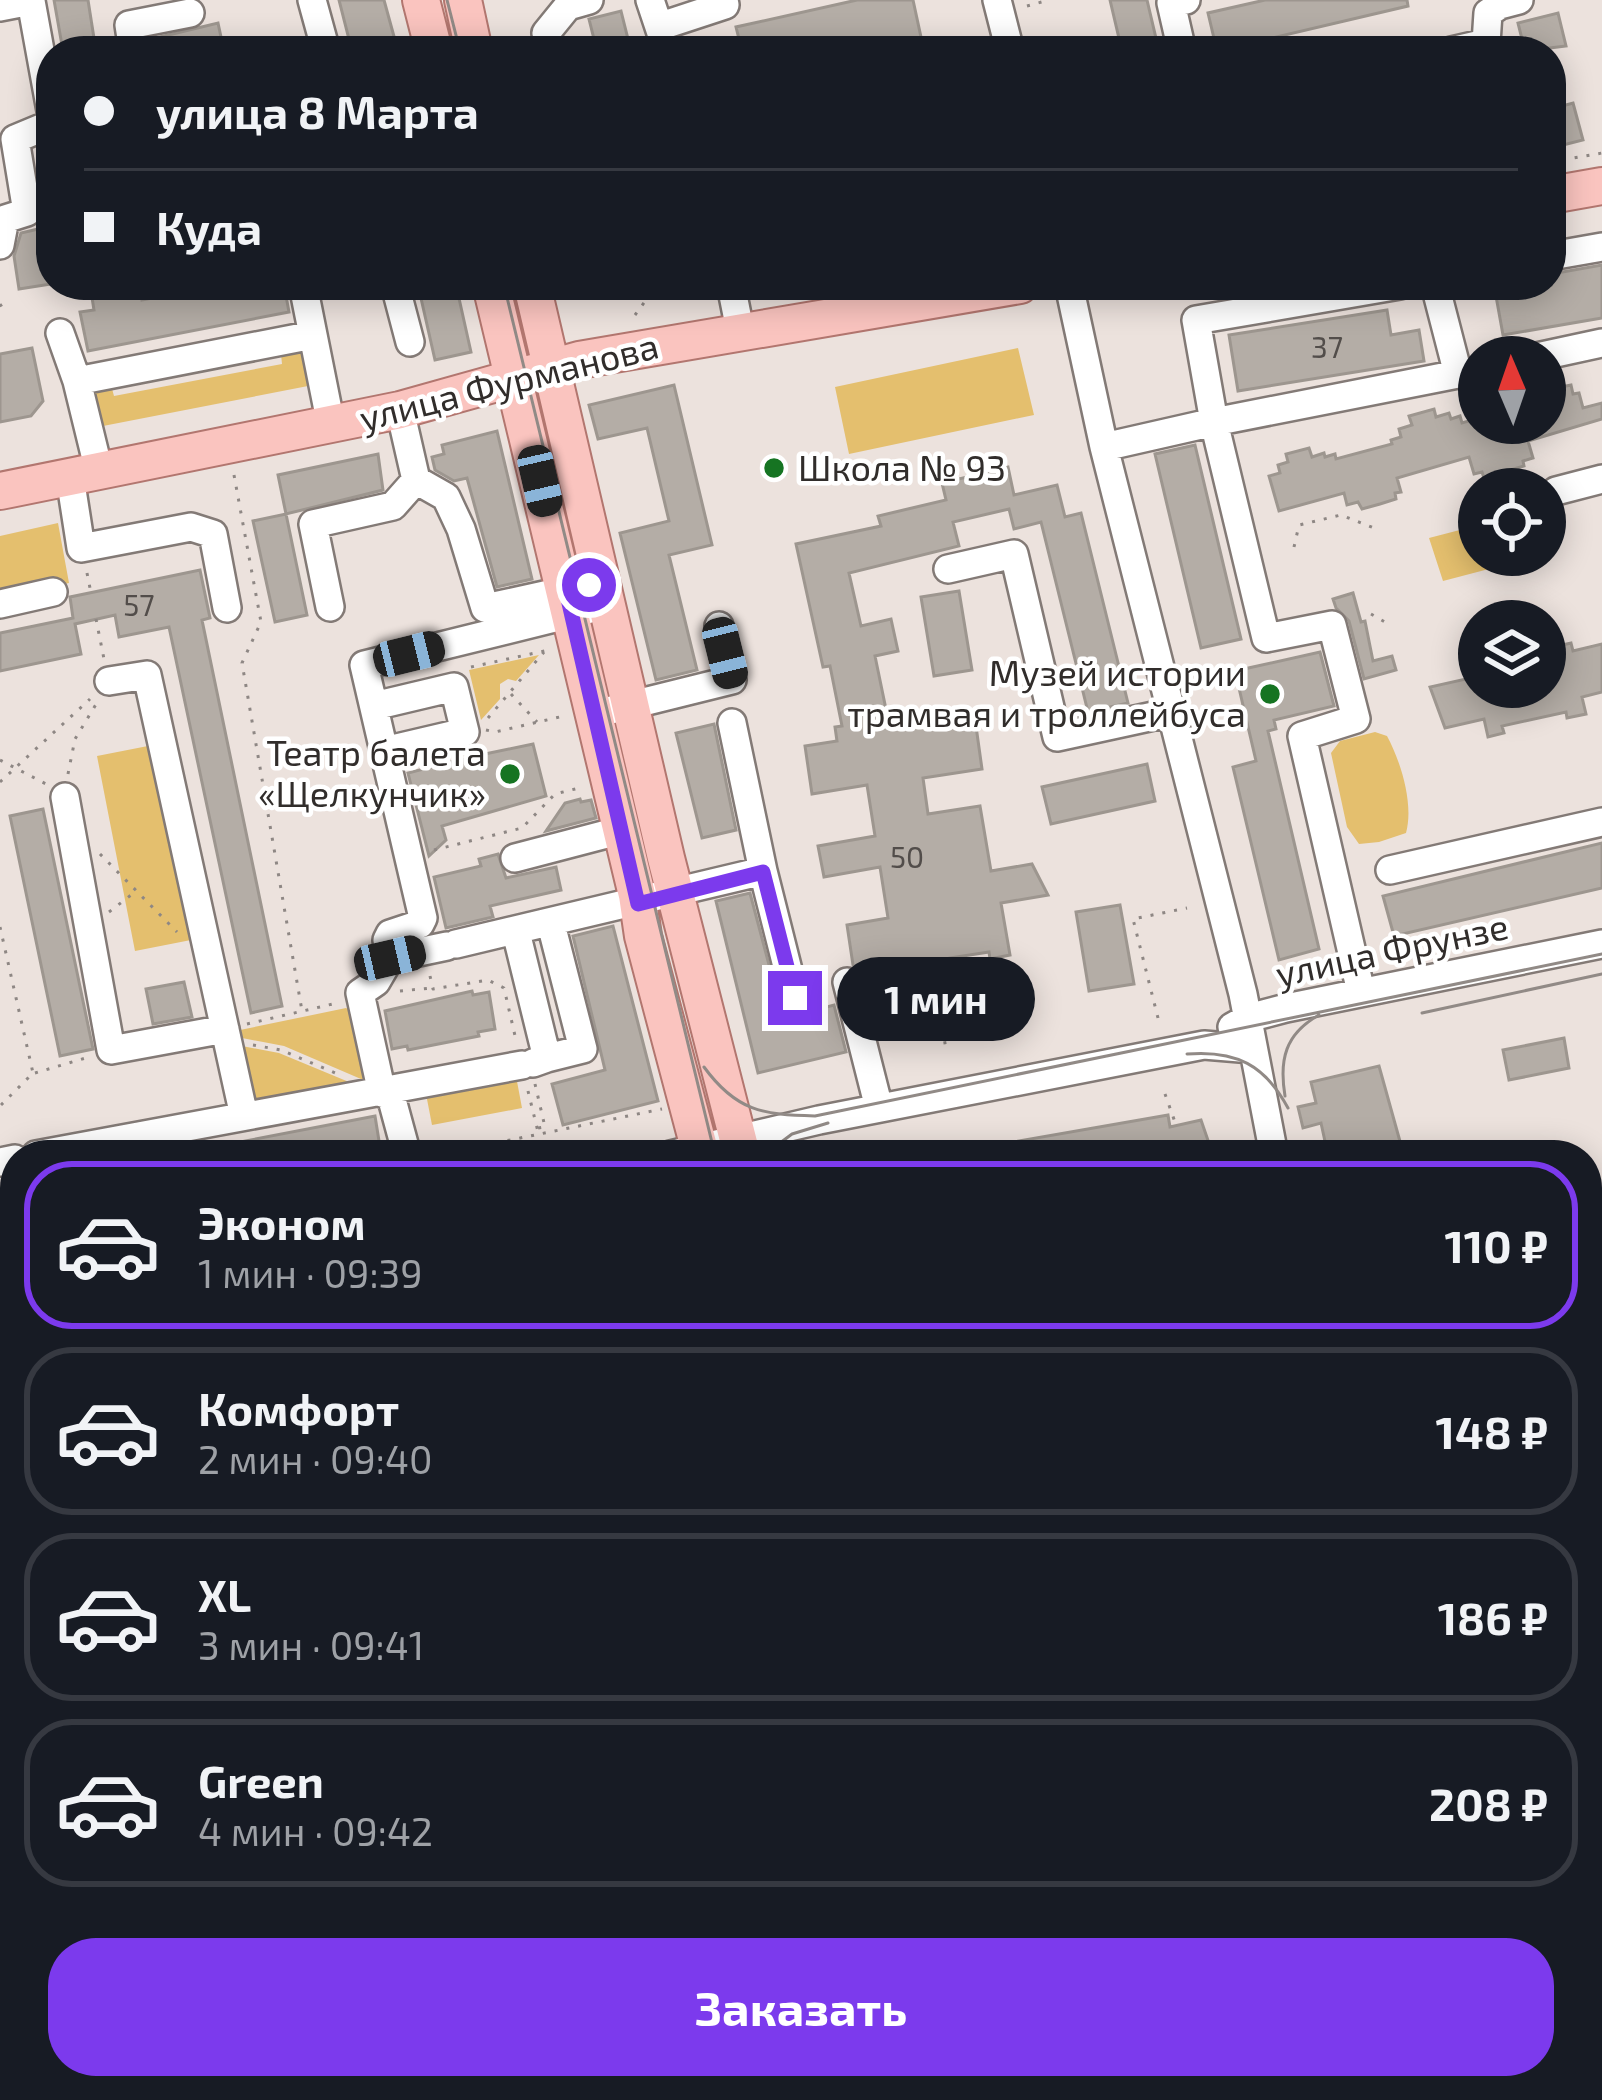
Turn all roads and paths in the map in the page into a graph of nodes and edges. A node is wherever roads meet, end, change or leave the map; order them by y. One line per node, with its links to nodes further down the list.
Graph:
1 (311, 0): 16 (street)
2 (421, 0): 17 (main road)
3 (464, 0): 18 (main road)
4 (589, 0): 19 (street)
5 (724, 0): 13 (street)
6 (997, 0): 20 (street)
7 (1049, 0): 10 (path)
8 (1186, 0): 21 (street)
9 (1506, 2): 22 (street)
10 (1027, 6)
11 (0, 7): 14 (street)
12 (190, 13): 15 (street)
13 (659, 26)
14 (38, 36)
15 (131, 36)
16 (322, 36)
17 (430, 36)
18 (471, 36)
19 (547, 36)
20 (1006, 36)
21 (1178, 36)
22 (1487, 36)
23 (36, 130): 28 (street)
24 (1602, 153): 25 (path)
25 (1566, 159)
26 (1602, 187): 27 (main road)
27 (1566, 193)
28 (0, 245)
29 (1602, 247): 30 (street)
30 (1566, 253)
31 (306, 300): 44 (street)
32 (399, 300): 45 (street)
33 (495, 300): 51 (main road)
34 (536, 300): 49 (main road)
35 (646, 300): 41 (path)
36 (734, 300): 42 (street)
37 (927, 300): 42 (main road, улица Фурманова)
38 (1072, 300): 56 (street)
39 (1313, 300): 54 (street)
40 (1441, 300): 47 (street)
41 (635, 315)
42 (740, 330): 49 (main road, улица Фурманова)
43 (60, 333): 52 (street)
44 (313, 335): 52 (street); 55 (street)
45 (410, 342)
46 (1602, 343): 48 (street)
47 (1458, 344)
48 (1566, 351)
49 (552, 368): 51 (main road, улица Фурманова); 67 (main road)
50 (1458, 374): 54 (street)
51 (514, 380): 53 (main road, улица Фурманова); 68 (main road)
52 (77, 381): 57 (street)
53 (400, 410): 55 (main road, улица Фурманова); 60 (street)
54 (1214, 422): 56 (street); 113 (street)
55 (332, 424): 57 (main road, улица Фурманова)
56 (1104, 447): 83 (street)
57 (84, 474): 62 (main road, улица Фурманова); 71 (street)
58 (234, 475): 115 (path)
59 (1602, 479): 61 (street)
60 (416, 480): 68 (street); 70 (street)
61 (1566, 488)
62 (0, 490)
63 (1379, 530): 64 (path)
64 (1294, 548)
65 (948, 569): 83 (street)
66 (53, 592): 69 (street)
67 (605, 593): 68 (street); 82 (main road)
68 (568, 602): 81 (street); 82 (main road)
69 (0, 604)
70 (330, 607)
71 (227, 608)
72 (1371, 614): 74 (path)
73 (96, 620): 78 (path)
74 (1384, 622)
75 (719, 626): 82 (street)
76 (557, 648): 77 (path)
77 (545, 651): 79 (path); 80 (path)
78 (109, 681): 88 (path); 91 (path); 118 (street)
79 (454, 687): 81 (street); 86 (street)
80 (510, 692): 84 (path); 84 (path)
81 (374, 706): 86 (street)
82 (600, 711): 84 (path); 93 (main road); 99 (main road)
83 (1172, 712): 117 (street)
84 (537, 722)
85 (731, 722): 97 (street)
86 (384, 751): 94 (street)
87 (0, 760): 88 (path)
88 (15, 768): 89 (path); 91 (path)
89 (0, 782)
90 (593, 785): 94 (path)
91 (66, 805): 98 (path); 104 (street)
92 (1602, 822): 96 (street)
93 (622, 830): 95 (street); 100 (main road)
94 (408, 856): 109 (street)
95 (515, 858)
96 (1390, 870)
97 (763, 872): 99 (street); 114 (street)
98 (136, 891): 104 (path); 106 (path)
99 (675, 894): 100 (street); 139 (main road)
100 (638, 904): 102 (street); 138 (main road)
101 (1187, 908): 116 (path)
102 (551, 924): 105 (street); 123 (street)
103 (0, 927): 124 (path)
104 (88, 929): 121 (street)
105 (516, 932): 108 (street); 123 (street)
106 (181, 936)
107 (1602, 944): 113 (street, улица Фрунзе)
108 (443, 947): 109 (street); 123 (path)
109 (390, 958): 112 (street)
110 (934, 970): 122 (path)
111 (847, 982): 130 (street)
112 (360, 990): 115 (path); 126 (street)
113 (1361, 992): 117 (street, улица Фрунзе)
114 (795, 998)
115 (302, 1011): 118 (path)
116 (1158, 1018)
117 (1248, 1018): 119 (street, улица Фрунзе); 120 (street)
118 (226, 1035): 121 (street); 125 (path); 131 (street)
119 (1204, 1045): 120 (street, улица Фрунзе); 130 (street, улица Фрунзе)
120 (1252, 1049): 141 (street)
121 (111, 1050): 124 (path)
122 (946, 1050)
123 (534, 1062): 126 (street); 133 (path); 133 (path)
124 (33, 1073): 128 (path)
125 (342, 1076)
126 (382, 1093): 131 (street); 136 (street)
127 (1165, 1094): 132 (path)
128 (0, 1106)
129 (675, 1106): 134 (path)
130 (879, 1108): 140 (street, улица Фрунзе)
131 (244, 1116): 135 (street)
132 (1176, 1125)
133 (537, 1129): 134 (path)
134 (538, 1136): 137 (path)
135 (116, 1140)
136 (403, 1140)
137 (517, 1140)
138 (687, 1140)
139 (738, 1140)
140 (765, 1140)
141 (1271, 1140)

